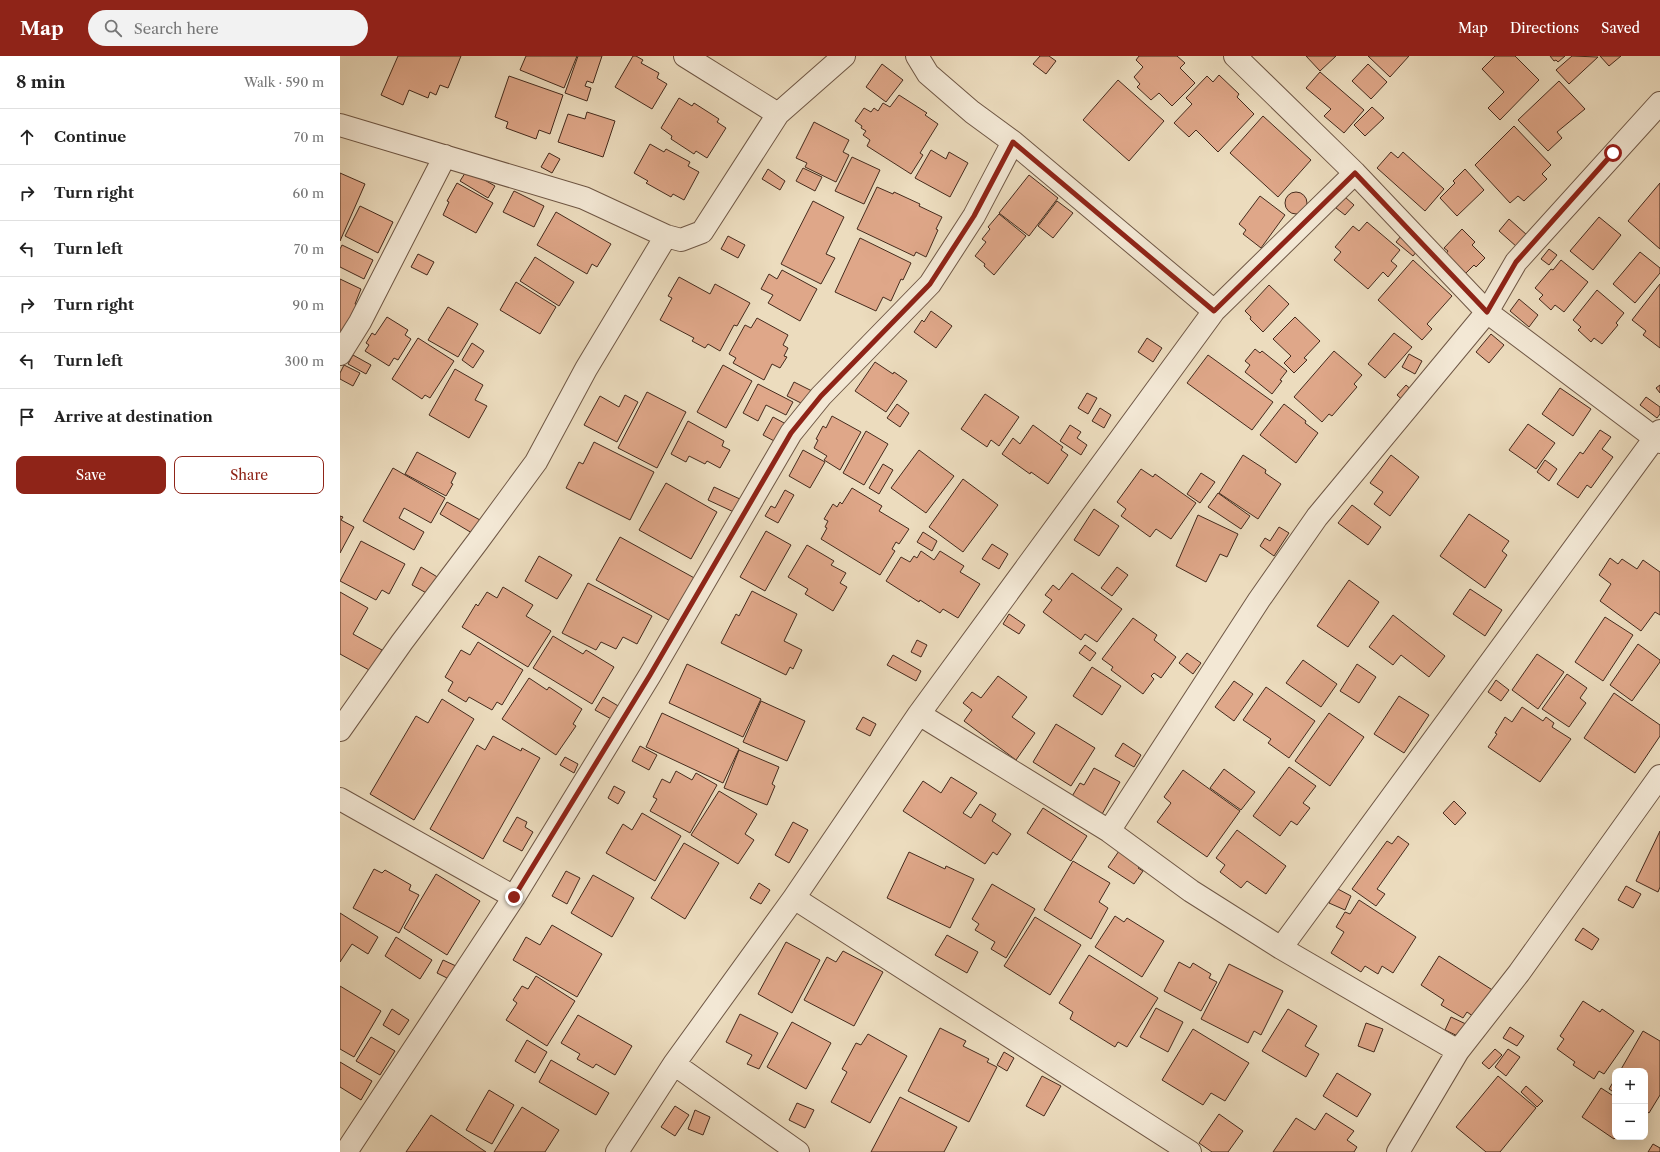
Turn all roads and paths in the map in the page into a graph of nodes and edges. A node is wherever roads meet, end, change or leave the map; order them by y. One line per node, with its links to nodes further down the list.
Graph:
1 (686, 56): 6 (street)
2 (844, 56): 6 (street)
3 (916, 56): 8 (street)
4 (1235, 56): 10 (street)
5 (1660, 103): 13 (street)
6 (778, 114): 11 (street)
7 (340, 125): 9 (street)
8 (1013, 142): 12 (street); 21 (street)
9 (445, 156): 11 (street); 14 (street)
10 (1355, 173): 12 (street); 13 (street)
11 (666, 236): 17 (street)
12 (1214, 311): 16 (street)
13 (1487, 312): 15 (street); 20 (street)
14 (340, 354)
15 (1658, 437): 23 (street)
16 (918, 714): 20 (street); 22 (street)
17 (340, 730)
18 (1660, 776): 24 (street)
19 (340, 799): 21 (street)
20 (1109, 831): 23 (street)
21 (514, 897): 26 (street)
22 (794, 898): 25 (street); 29 (street)
23 (1281, 948): 24 (street)
24 (1458, 1050): 30 (street)
25 (674, 1064): 27 (street); 28 (street)
26 (346, 1152)
27 (617, 1152)
28 (798, 1152)
29 (1190, 1152)
30 (1398, 1152)

